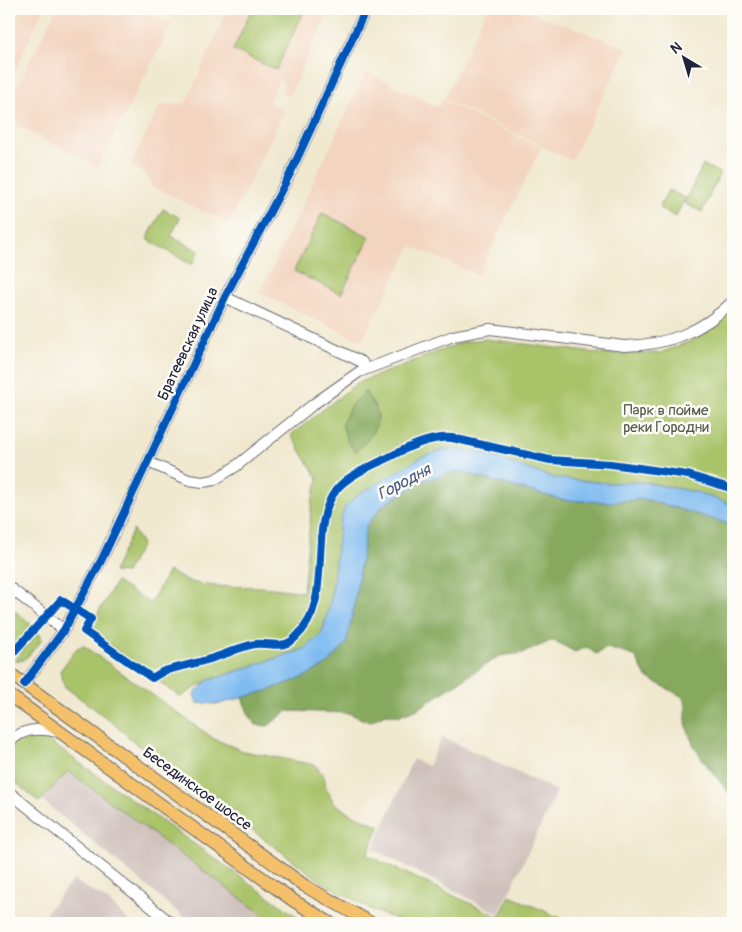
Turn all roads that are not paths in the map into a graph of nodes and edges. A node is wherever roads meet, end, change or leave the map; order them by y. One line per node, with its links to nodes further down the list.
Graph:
1 (366, 9): 2 (street, Братеевская улица)
2 (225, 297): 4 (street); 5 (street, Братеевская улица)
3 (733, 301): 4 (street)
4 (366, 368): 5 (street)
5 (148, 462): 9 (street, Братеевская улица)
6 (9, 587): 8 (street)
7 (9, 594): 8 (street)
8 (22, 598): 9 (street)
9 (64, 630): 11 (street, Братеевская улица)
10 (9, 673): 11 (main road, Бесединское шоссе)
11 (24, 684): 12 (main road); 18 (main road, Бесединское шоссе)
12 (10, 698): 13 (main road)
13 (58, 732): 14 (street); 17 (main road)
14 (9, 743)
15 (9, 792): 16 (street)
16 (171, 923)
17 (330, 923)
18 (371, 923)

